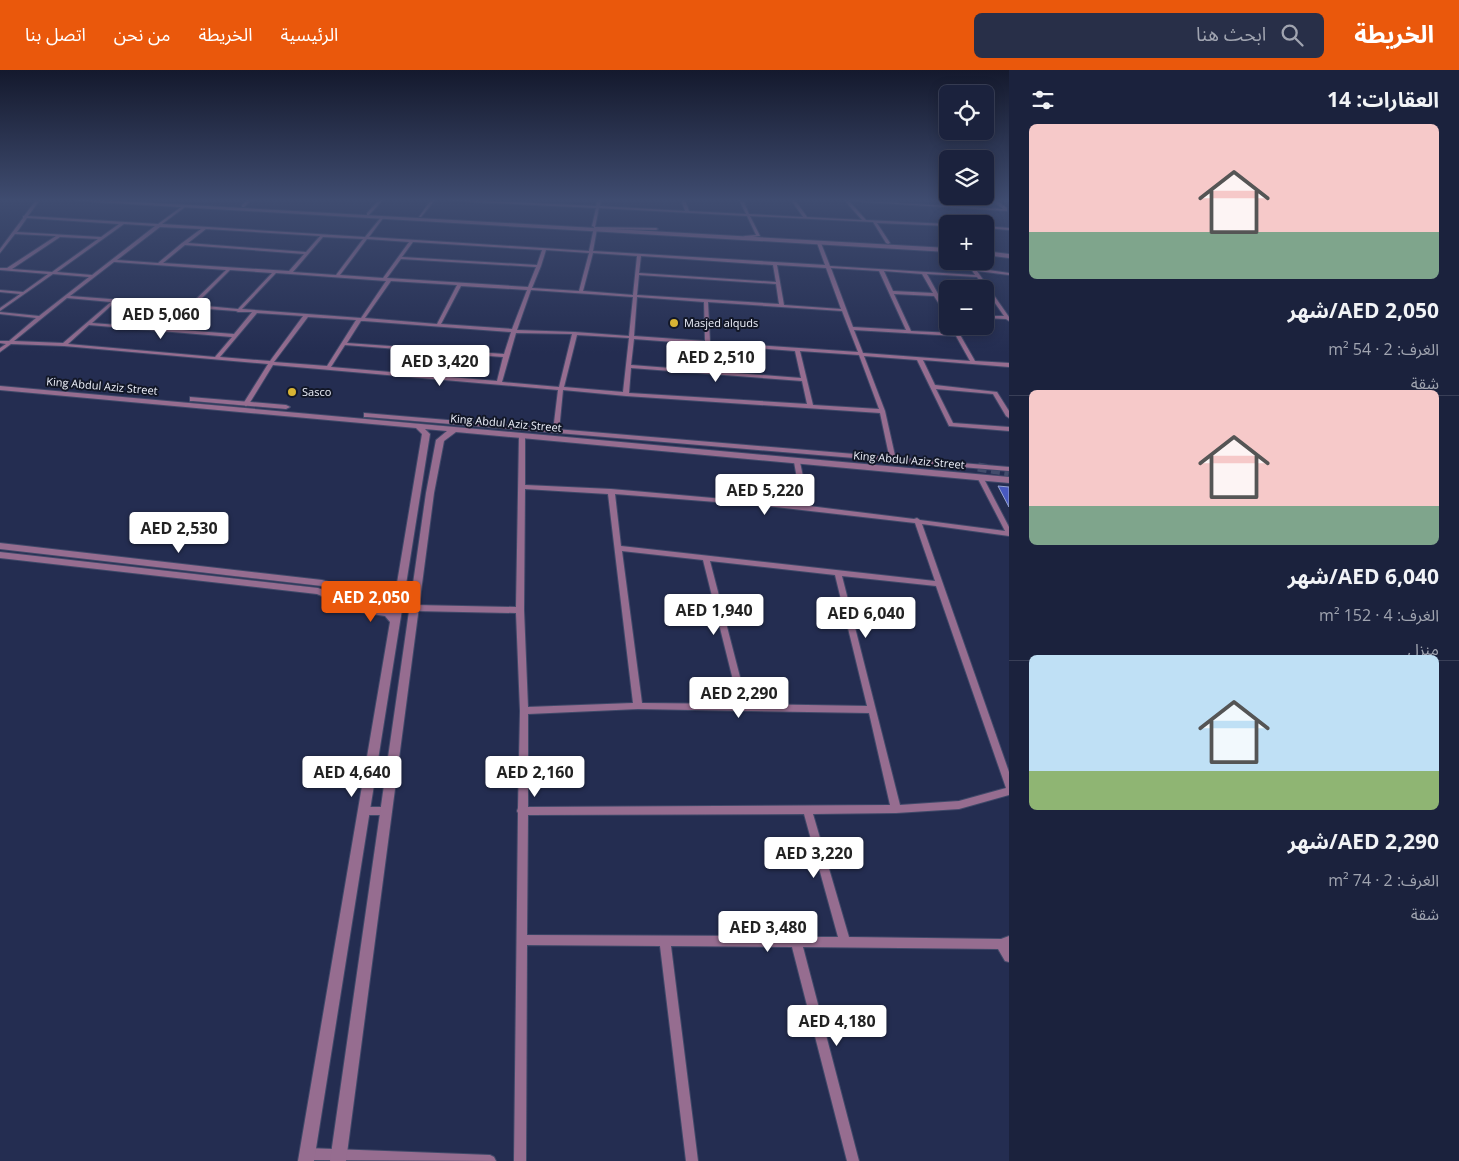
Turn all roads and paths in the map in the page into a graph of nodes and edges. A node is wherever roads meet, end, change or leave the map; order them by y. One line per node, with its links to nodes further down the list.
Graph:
1 (37, 251): 24 (street)
2 (84, 251): 30 (street)
3 (128, 251): 17 (street)
4 (175, 251): 18 (street)
5 (277, 251): 13 (street)
6 (356, 251): 35 (street)
7 (405, 251): 16 (street)
8 (543, 251): 20 (street)
9 (574, 251): 11 (street)
10 (822, 251): 21 (street)
11 (591, 252): 15 (street); 42 (street)
12 (994, 252): 14 (street)
13 (306, 253): 29 (street)
14 (1009, 254)
15 (639, 255): 19 (street); 32 (street)
16 (400, 258): 20 (street); 37 (street)
17 (115, 261): 18 (street); 34 (street)
18 (159, 264): 23 (street)
19 (776, 264): 21 (street); 38 (street)
20 (539, 266): 40 (street)
21 (829, 267): 25 (street); 53 (street)
22 (0, 269): 24 (street)
23 (229, 269): 28 (street); 52 (street)
24 (9, 270): 30 (street)
25 (881, 270): 31 (street); 43 (street)
26 (975, 270): 36 (street)
27 (981, 270): 33 (street)
28 (275, 272): 29 (street); 54 (street)
29 (290, 272): 35 (street)
30 (54, 273): 34 (street); 44 (street)
31 (924, 273): 36 (street); 46 (street)
32 (637, 274): 38 (street); 45 (street)
33 (1009, 274)
34 (94, 276): 47 (street)
35 (337, 276): 37 (street)
36 (978, 276): 60 (street)
37 (387, 279): 39 (street); 61 (street)
38 (778, 283): 51 (street)
39 (459, 285): 40 (street); 63 (street)
40 (532, 288): 42 (street); 65 (street)
41 (0, 291): 44 (street)
42 (581, 292): 45 (street)
43 (891, 292): 46 (street); 66 (street)
44 (26, 293): 55 (street)
45 (635, 295): 48 (street); 71 (street)
46 (936, 295): 49 (street)
47 (67, 297): 50 (street); 58 (street)
48 (706, 300): 51 (street); 74 (street)
49 (939, 300)
50 (114, 302): 52 (street); 62 (street)
51 (782, 306): 53 (street)
52 (191, 307): 54 (street)
53 (843, 310): 64 (street)
54 (238, 311): 56 (street)
55 (0, 312): 58 (street)
56 (255, 312): 57 (street); 70 (street)
57 (306, 316): 61 (street); 84 (street)
58 (40, 317): 73 (street)
59 (994, 318): 60 (street)
60 (1008, 319)
61 (360, 320): 63 (street); 75 (street)
62 (89, 324): 70 (street); 76 (street)
63 (439, 324): 65 (street)
64 (850, 328): 66 (street); 79 (street)
65 (513, 331): 67 (street); 80 (street)
66 (909, 332): 68 (street)
67 (575, 333): 71 (street); 93 (street)
68 (939, 334)
69 (957, 335): 83 (street)
70 (235, 336): 81 (street)
71 (631, 337): 74 (street); 86 (street)
72 (0, 342): 73 (street)
73 (10, 343): 76 (street); 78 (street)
74 (708, 343): 77 (street)
75 (345, 344): 80 (street); 87 (street)
76 (64, 345): 81 (street)
77 (797, 349): 79 (street); 88 (street)
78 (0, 351)
79 (859, 354): 82 (street); 97 (street)
80 (504, 356): 90 (street)
81 (217, 358): 84 (street)
82 (919, 358): 83 (street); 91 (street)
83 (974, 362): 85 (street)
84 (271, 363): 87 (street); 95 (street)
85 (1009, 365)
86 (629, 366): 88 (street); 94 (street)
87 (328, 368): 90 (street)
88 (804, 380): 96 (street)
89 (0, 381): 95 (street, King Abdul Aziz Street)
90 (499, 382): 93 (street)
91 (934, 387): 98 (street); 101 (street)
92 (0, 388): 99 (street, King Abdul Aziz Street)
93 (561, 388): 94 (street); 102 (street)
94 (626, 394): 96 (street)
95 (246, 404): 102 (street, King Abdul Aziz Street)
96 (810, 405): 97 (street)
97 (882, 411): 106 (street)
98 (1009, 416)
99 (419, 427): 100 (street, King Abdul Aziz Street); 104 (street)
100 (454, 430): 103 (street, King Abdul Aziz Street); 105 (street)
101 (1009, 430)
102 (556, 431): 106 (street, King Abdul Aziz Street)
103 (522, 436): 107 (street, King Abdul Aziz Street); 111 (street)
104 (425, 440): 105 (street); 123 (street)
105 (440, 440): 127 (street)
106 (893, 460): 108 (street, King Abdul Aziz Street)
107 (797, 462): 109 (street, King Abdul Aziz Street); 113 (street)
108 (1009, 469)
109 (980, 477): 110 (street, King Abdul Aziz Street); 114 (street)
110 (1009, 480)
111 (523, 487): 112 (street); 129 (street)
112 (612, 491): 113 (street); 118 (street)
113 (806, 509): 115 (street)
114 (1005, 517): 116 (street)
115 (916, 520): 116 (street); 122 (street)
116 (1009, 534)
117 (0, 546): 124 (street)
118 (618, 548): 120 (street); 131 (street)
119 (0, 555): 126 (street)
120 (706, 558): 121 (street); 132 (street)
121 (838, 573): 122 (street); 133 (street)
122 (938, 584): 135 (street)
123 (400, 591): 125 (street); 130 (street)
124 (351, 592): 125 (street); 126 (street)
125 (369, 599): 128 (street)
126 (342, 601): 128 (street)
127 (415, 608): 129 (street); 141 (street)
128 (358, 609): 130 (street)
129 (520, 610): 134 (street)
130 (396, 622): 139 (street)
131 (638, 706): 132 (street); 134 (street)
132 (744, 708): 133 (street)
133 (872, 710): 138 (street)
134 (524, 711): 140 (street)
135 (1009, 785)
136 (1009, 791): 138 (street)
137 (807, 809): 138 (street); 140 (street); 144 (street)
138 (896, 809)
139 (364, 810): 141 (street); 148 (street)
140 (522, 810): 142 (street)
141 (386, 811): 149 (street)
142 (523, 940): 145 (street); 151 (street)
143 (796, 940): 144 (street); 145 (street); 153 (street)
144 (845, 941): 146 (street)
145 (665, 942): 152 (street)
146 (1005, 942): 147 (street)
147 (1009, 957)
148 (307, 1157): 149 (street)
149 (339, 1158): 150 (street)
150 (490, 1161)
151 (520, 1161)
152 (692, 1161)
153 (853, 1161)

